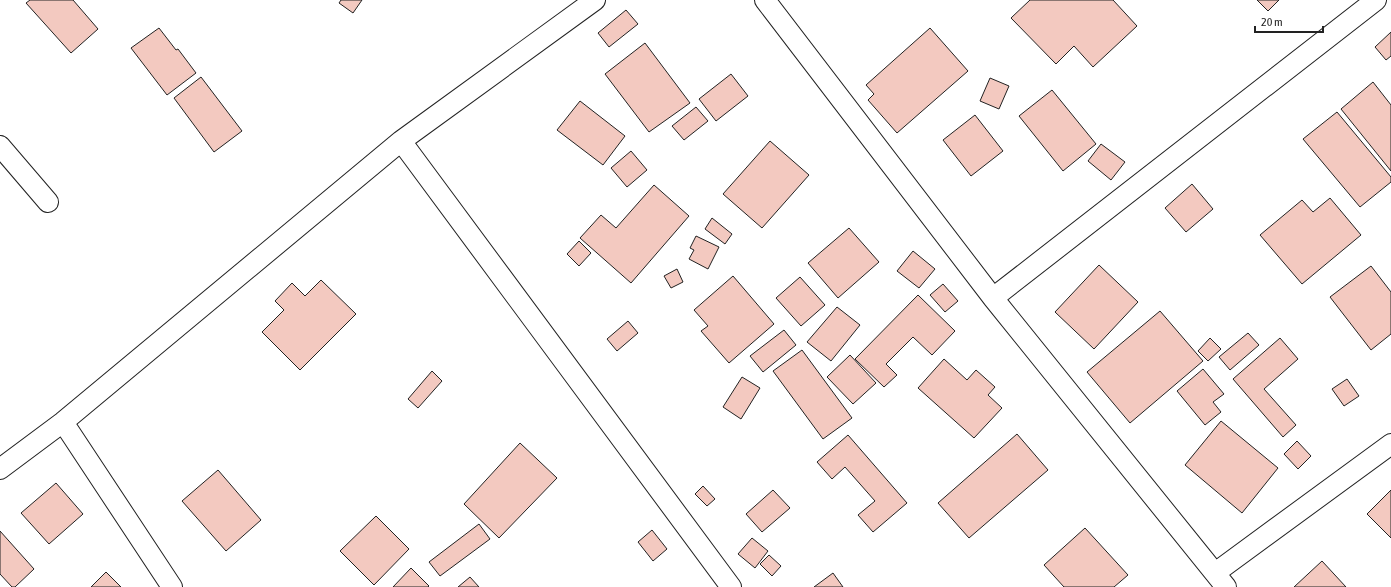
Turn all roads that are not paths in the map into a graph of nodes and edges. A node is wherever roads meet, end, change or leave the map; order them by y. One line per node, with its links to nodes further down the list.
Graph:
1 (595, 0): 4 (street)
2 (765, 0): 7 (street)
3 (1376, 0): 7 (street)
4 (401, 141): 8 (street); 13 (street)
5 (0, 146): 6 (street)
6 (48, 202)
7 (993, 298): 11 (street)
8 (63, 422): 10 (street); 12 (street)
9 (1391, 444): 11 (street)
10 (0, 469)
11 (1221, 580)
12 (172, 587)
13 (731, 587)

